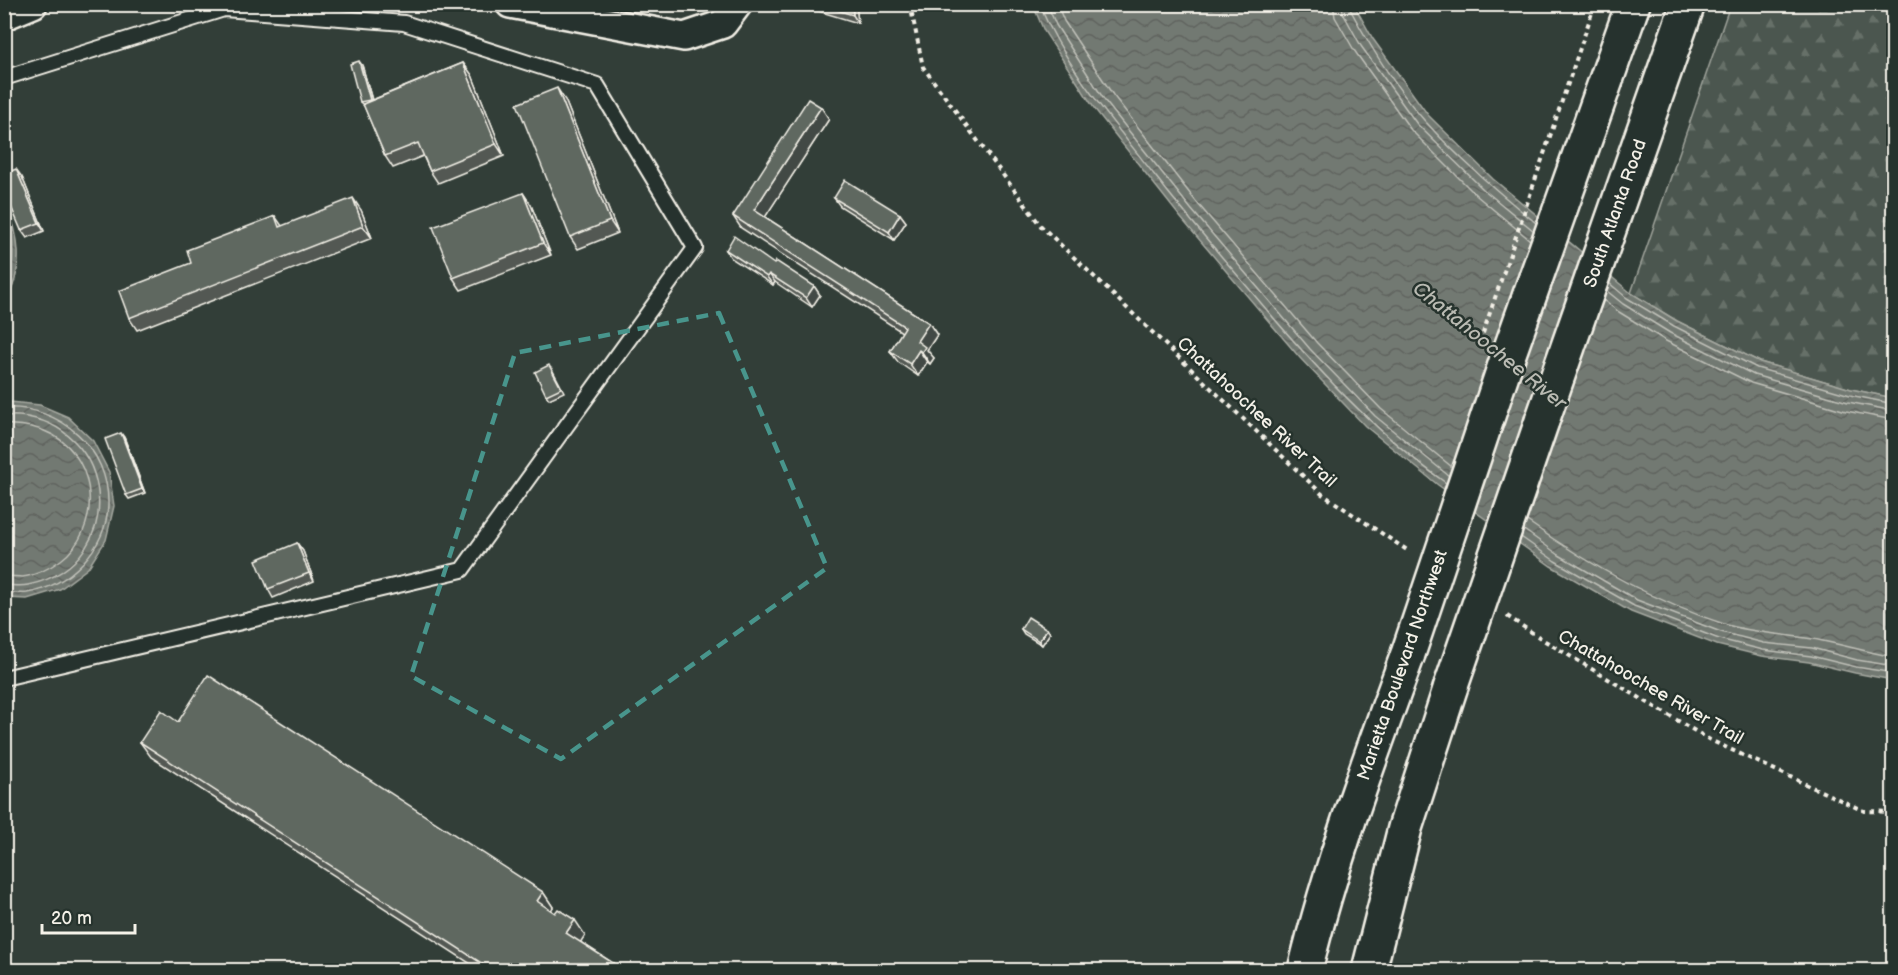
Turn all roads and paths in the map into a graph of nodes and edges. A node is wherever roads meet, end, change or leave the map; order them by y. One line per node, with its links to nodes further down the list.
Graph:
1 (33, 4): 8 (street)
2 (510, 4): 3 (street)
3 (738, 4)
4 (910, 4): 13 (path, Chattahoochee River Trail)
5 (1595, 4): 10 (path, bridge)
6 (1633, 4): 10 (main road)
7 (1688, 4): 18 (main road, South Atlanta Road, bridge)
8 (4, 16)
9 (4, 78): 15 (lane)
10 (1491, 357): 17 (main road, Marietta Boulevard Northwest, bridge)
11 (1411, 543): 12 (path)
12 (1407, 554)
13 (1419, 558)
14 (1506, 615): 16 (path, Chattahoochee River Trail)
15 (4, 678)
16 (1893, 812)
17 (1305, 970)
18 (1369, 970)

